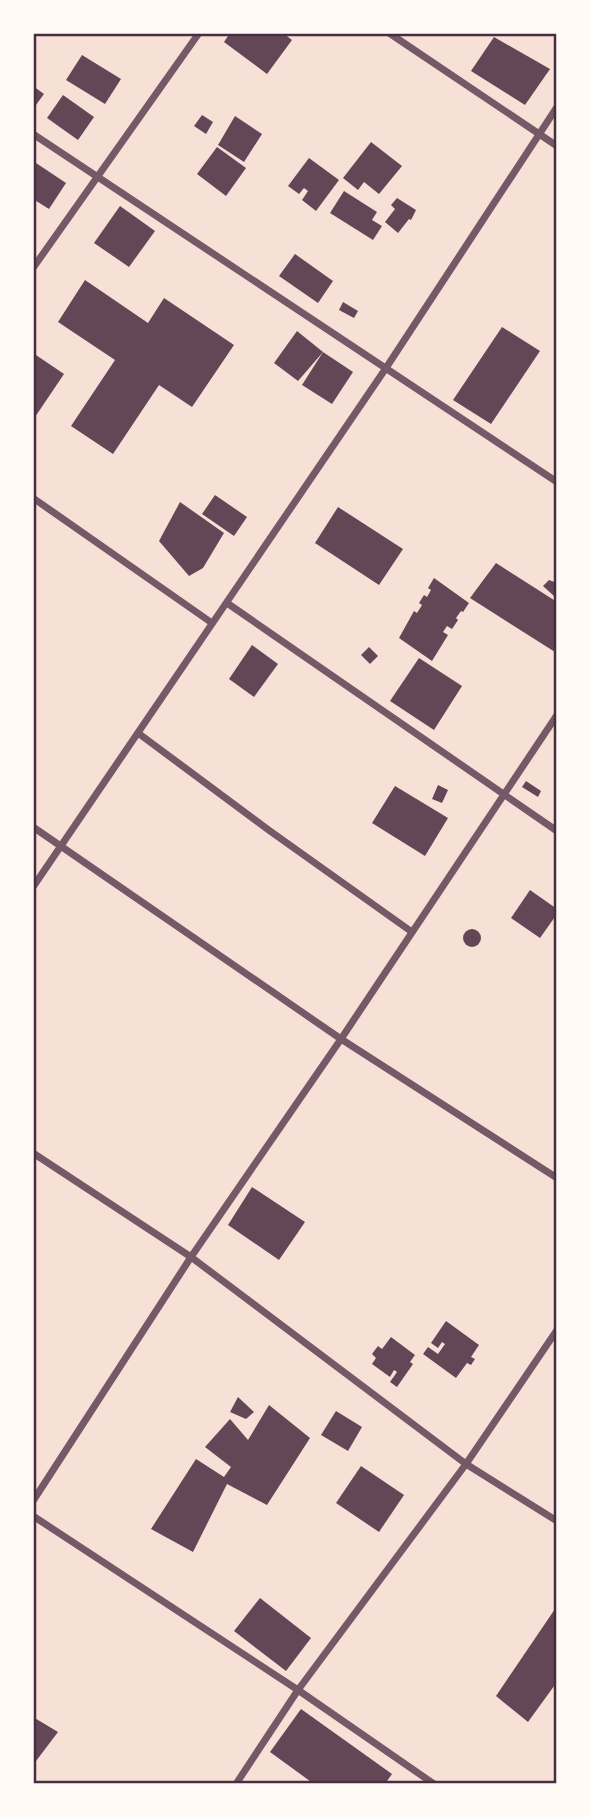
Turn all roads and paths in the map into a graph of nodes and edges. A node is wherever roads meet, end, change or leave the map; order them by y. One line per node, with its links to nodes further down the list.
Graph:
1 (199, 33): 7 (street)
2 (390, 33): 5 (street)
3 (557, 107): 5 (street)
4 (33, 134): 7 (street)
5 (539, 134): 6 (street); 9 (street)
6 (557, 146)
7 (97, 177): 8 (street); 9 (street)
8 (33, 268)
9 (386, 368): 10 (street); 12 (street)
10 (557, 482)
11 (33, 498): 13 (street)
12 (227, 603): 13 (street); 16 (street)
13 (212, 623): 15 (street)
14 (557, 715): 16 (street)
15 (138, 733): 19 (street); 21 (street)
16 (503, 795): 18 (street); 21 (street)
17 (33, 827): 19 (street)
18 (557, 831)
19 (62, 846): 20 (street); 22 (street)
20 (33, 887)
21 (412, 932): 22 (street)
22 (341, 1039): 24 (street); 25 (street)
23 (33, 1153): 25 (street)
24 (557, 1178)
25 (191, 1257): 27 (street); 28 (street)
26 (557, 1330): 27 (street)
27 (466, 1464): 30 (street); 31 (street)
28 (33, 1501)
29 (33, 1516): 31 (street)
30 (557, 1521)
31 (298, 1690): 32 (street); 33 (street)
32 (236, 1784)
33 (434, 1784)

